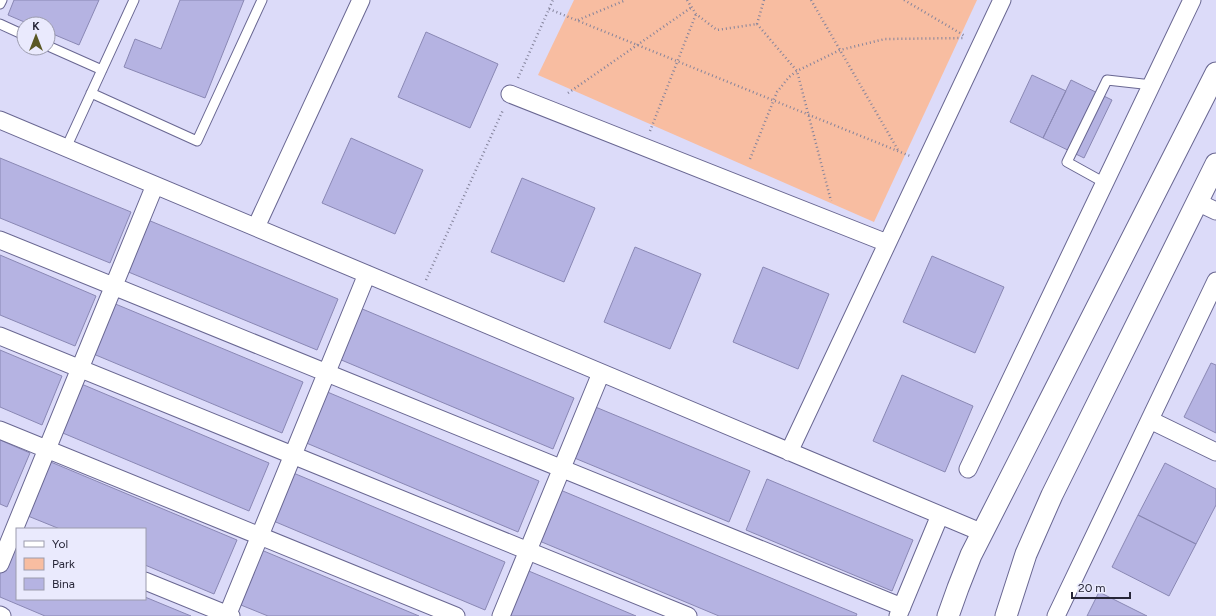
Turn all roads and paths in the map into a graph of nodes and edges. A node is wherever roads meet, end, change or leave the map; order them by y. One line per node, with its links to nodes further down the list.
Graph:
1 (2, 0): 13 (lane)
2 (134, 0): 25 (lane)
3 (262, 0): 29 (lane)
4 (361, 0): 44 (street)
5 (553, 0): 15 (path)
6 (626, 0): 17 (path)
7 (687, 0): 14 (path)
8 (764, 0): 19 (path)
9 (811, 0): 23 (path)
10 (904, 0): 23 (path)
11 (1002, 0): 46 (street)
12 (1192, 0): 28 (street)
13 (0, 4)
14 (692, 7): 16 (path); 21 (path)
15 (549, 9): 17 (path); 31 (path)
16 (696, 14): 19 (path); 24 (path)
17 (577, 21): 21 (path)
18 (0, 24): 20 (lane)
19 (757, 24): 26 (path)
20 (16, 31)
21 (638, 45): 24 (path); 30 (path)
22 (56, 50): 25 (lane)
23 (840, 50): 26 (path); 33 (path)
24 (678, 61): 32 (path); 35 (path)
25 (102, 70): 29 (lane)
26 (797, 71): 32 (path); 33 (path)
27 (1216, 73): 65 (street)
28 (1152, 85): 39 (street); 39 (lane)
29 (91, 93): 36 (lane)
30 (568, 93)
31 (510, 94): 35 (street); 50 (path)
32 (773, 100): 33 (path); 37 (path)
33 (808, 114): 43 (path)
34 (0, 120): 36 (street)
35 (644, 147): 43 (street)
36 (66, 148): 40 (street)
37 (750, 159)
38 (1216, 164): 41 (street)
39 (1105, 183): 62 (street)
40 (156, 185): 44 (street); 49 (street)
41 (1197, 202): 42 (street); 76 (street)
42 (1216, 211)
43 (837, 224): 46 (street)
44 (256, 227): 47 (street)
45 (0, 240): 49 (street)
46 (887, 243): 58 (street)
47 (367, 274): 50 (street); 53 (street)
48 (1216, 282): 55 (street)
49 (114, 286): 52 (street); 53 (street)
50 (418, 296): 54 (street)
51 (0, 336): 52 (street)
52 (80, 369): 57 (street); 60 (street)
53 (327, 373): 60 (street); 61 (street)
54 (601, 373): 58 (street); 61 (street)
55 (1150, 420): 59 (street); 77 (street)
56 (0, 430): 57 (street)
57 (47, 450): 64 (street); 66 (street)
58 (788, 452): 63 (street)
59 (1216, 452)
60 (293, 456): 66 (street); 67 (street)
61 (561, 468): 67 (street); 70 (street)
62 (968, 469)
63 (940, 515): 65 (street); 70 (street)
64 (11, 527): 68 (street)
65 (982, 533): 75 (street)
66 (260, 536): 71 (street); 72 (street)
67 (528, 551): 73 (street); 74 (street)
68 (0, 564)
69 (146, 581): 71 (street)
70 (900, 612)
71 (229, 616)
72 (456, 616)
73 (501, 616)
74 (688, 616)
75 (948, 616)
76 (1006, 616)
77 (1056, 616)

